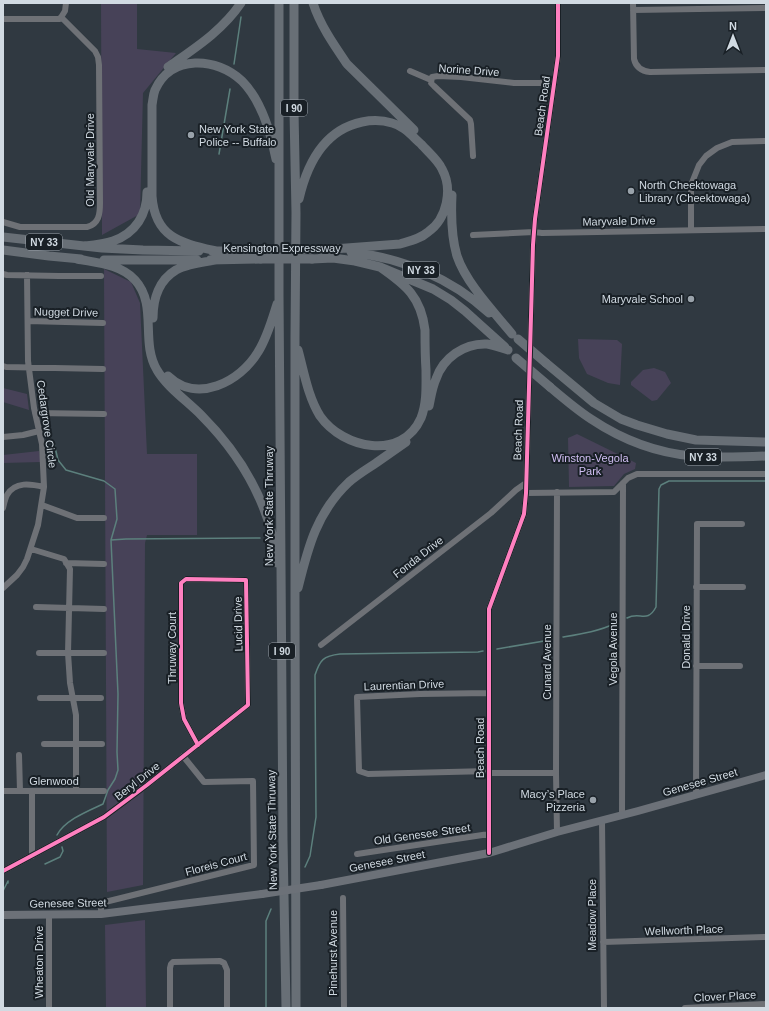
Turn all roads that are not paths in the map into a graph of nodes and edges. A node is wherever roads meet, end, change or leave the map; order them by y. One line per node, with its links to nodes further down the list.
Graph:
1 (66, 3): 9 (street)
2 (241, 3): 25 (highway)
3 (279, 3): 17 (highway, New York State Thruway / I 90)
4 (294, 3): 18 (highway, New York State Thruway / I 90)
5 (313, 3): 37 (highway)
6 (558, 3): 14 (street, Beach Road)
7 (633, 6): 8 (street); 11 (street)
8 (766, 8)
9 (62, 16): 10 (street); 19 (street, Old Maryvale Drive)
10 (3, 19)
11 (766, 70)
12 (410, 71): 13 (street)
13 (431, 80): 14 (street, Norine Drive); 16 (street, Norine Drive)
14 (554, 83): 22 (street, Beach Road)
15 (766, 141): 20 (street)
16 (473, 156)
17 (280, 175): 28 (highway); 34 (highway, New York State Thruway / I 90)
18 (296, 213): 27 (highway); 38 (highway, New York State Thruway / I 90)
19 (3, 222)
20 (691, 230): 21 (street, Maryvale Drive); 22 (street, Maryvale Drive)
21 (766, 230)
22 (534, 232): 23 (street, Maryvale Drive); 50 (street, Beach Road)
23 (473, 235)
24 (3, 237): 25 (highway, Kensington Expressway / NY 33)
25 (85, 246): 28 (highway, Kensington Expressway / NY 33)
26 (3, 250): 29 (highway, Kensington Expressway / NY 33)
27 (315, 253): 28 (highway, Kensington Expressway / NY 33, bridge); 30 (highway, Kensington Expressway / NY 33); 37 (highway, Kensington Expressway / NY 33)
28 (216, 256): 29 (highway, Kensington Expressway / NY 33); 34 (highway)
29 (77, 259): 63 (highway)
30 (380, 267): 38 (highway); 39 (highway, Kensington Expressway / NY 33)
31 (3, 274): 32 (street)
32 (27, 275): 33 (street); 35 (street, Cedargrove Circle)
33 (101, 276)
34 (279, 294): 63 (highway, New York State Thruway / I 90)
35 (28, 321): 36 (street, Nugget Drive); 41 (street, Cedargrove Circle)
36 (103, 322)
37 (515, 336): 47 (highway, Kensington Expressway / NY 33, bridge)
38 (295, 337): 67 (highway, New York State Thruway / I 90)
39 (508, 350): 48 (highway, Kensington Expressway / NY 33, bridge); 67 (highway)
40 (3, 366): 41 (street)
41 (29, 367): 42 (street); 43 (street, Cedargrove Circle)
42 (103, 369)
43 (35, 413): 44 (street); 45 (street, Cedargrove Circle)
44 (104, 414)
45 (39, 431): 46 (street); 52 (street, Cedargrove Circle)
46 (3, 436)
47 (766, 442)
48 (765, 456)
49 (766, 474): 51 (street)
50 (526, 483): 54 (street, Beach Road); 71 (street, Fonda Drive)
51 (623, 483): 53 (street); 97 (street, Vegola Avenue)
52 (44, 487): 55 (street, Cedargrove Circle); 56 (street)
53 (557, 492): 54 (street); 89 (street, Cunard Avenue)
54 (526, 493): 78 (street, Beach Road)
55 (42, 505): 57 (street); 59 (street, Cedargrove Circle)
56 (3, 508)
57 (104, 518)
58 (742, 524): 64 (street, Donald Drive)
59 (31, 549): 60 (street); 66 (street, Cedargrove Circle)
60 (66, 563): 61 (street); 69 (street)
61 (104, 564)
62 (215, 580): 77 (street, Lucid Drive); 85 (street, Thruway Court)
63 (282, 586): 115 (highway, New York State Thruway / I 90)
64 (696, 587): 65 (street); 75 (street, Donald Drive)
65 (743, 587)
66 (3, 588)
67 (295, 603): 116 (highway, New York State Thruway / I 90)
68 (36, 607): 69 (street)
69 (69, 608): 70 (street); 73 (street)
70 (104, 609)
71 (321, 645)
72 (39, 653): 73 (street)
73 (68, 653): 74 (street); 80 (street)
74 (104, 653)
75 (696, 666): 76 (street); 96 (street, Donald Drive)
76 (740, 666)
77 (247, 676): 85 (street, Beryl Drive)
78 (489, 692): 88 (street, Beach Road); 88 (street, Laurentian Drive)
79 (40, 698): 80 (street)
80 (73, 698): 81 (street); 83 (street)
81 (101, 698)
82 (44, 744): 83 (street)
83 (76, 744): 84 (street); 94 (street)
84 (102, 744)
85 (198, 745): 87 (street, Beryl Drive)
86 (20, 755): 92 (street)
87 (183, 756): 103 (street, Beryl Drive); 106 (street, Floreis Court)
88 (489, 772): 89 (street); 100 (street, Beach Road)
89 (556, 773): 99 (street, Cunard Avenue)
90 (766, 775): 96 (main road, Genesee Street)
91 (3, 791): 92 (street, Glenwood)
92 (20, 791): 93 (street, Glenwood)
93 (32, 791): 94 (street, Glenwood); 103 (street)
94 (76, 791): 95 (street, Glenwood)
95 (104, 791)
96 (696, 795): 97 (main road, Genesee Street)
97 (622, 815): 98 (main road, Genesee Street)
98 (602, 821): 99 (main road, Genesee Street); 110 (street, Meadow Place)
99 (557, 832): 101 (main road, Genesee Street)
100 (489, 834): 101 (street, Beach Road); 102 (street, Old Genesee Street)
101 (489, 853): 106 (main road, Genesee Street, bridge)
102 (357, 854)
103 (32, 856): 104 (street, Beryl Drive)
104 (3, 871)
105 (343, 898): 117 (street, Pinehurst Avenue)
106 (101, 914): 108 (main road, Genesee Street)
107 (3, 915): 108 (main road, Genesee Street)
108 (49, 915): 112 (street, Wheaton Drive)
109 (766, 937): 110 (street, Wellworth Place)
110 (603, 942): 118 (street, Meadow Place)
111 (766, 1004): 119 (street, Clover Place)
112 (49, 1008)
113 (170, 1008): 114 (street)
114 (227, 1008)
115 (286, 1008)
116 (296, 1008)
117 (344, 1008)
118 (604, 1008)
119 (685, 1008)

